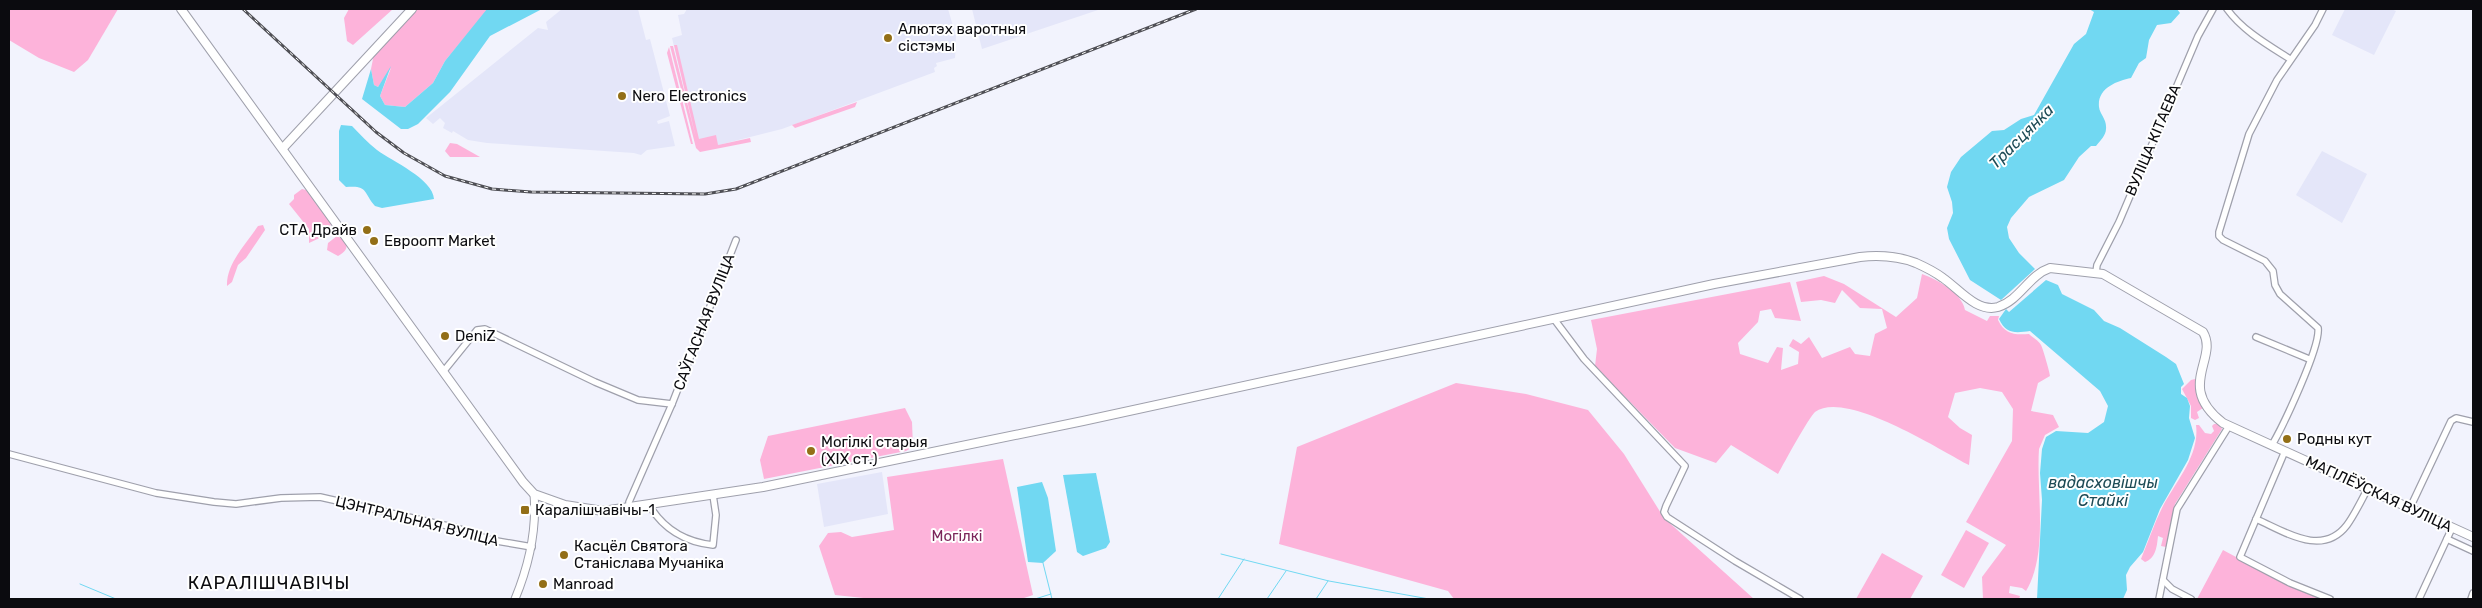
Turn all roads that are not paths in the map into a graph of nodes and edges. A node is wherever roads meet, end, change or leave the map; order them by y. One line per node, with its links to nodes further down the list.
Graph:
1 (181, 9): 7 (main road)
2 (412, 9): 7 (main road)
3 (2213, 9): 9 (street, ВУЛІЦА КІТАЕВА)
4 (2227, 9): 6 (street)
5 (2323, 9): 6 (street)
6 (2290, 59): 12 (street)
7 (283, 148): 13 (main road)
8 (736, 240): 14 (street, САЎГАСНАЯ ВУЛІЦА)
9 (2096, 272): 10 (main road); 16 (main road)
10 (1554, 319): 22 (main road); 35 (street)
11 (2256, 337): 12 (street)
12 (2309, 359): 17 (street)
13 (443, 372): 14 (street, САЎГАСНАЯ ВУЛІЦА); 21 (main road)
14 (672, 404): 24 (street, САЎГАСНАЯ ВУЛІЦА)
15 (2473, 422): 25 (street)
16 (2229, 426): 17 (main road); 32 (street)
17 (2272, 445): 18 (main road)
18 (2285, 451): 20 (main road, МАГІЛЁЎСКАЯ ВУЛІЦА); 26 (street)
19 (9, 454): 30 (street, ЦЭНТРАЛЬНАЯ ВУЛІЦА)
20 (2368, 488): 25 (main road, МАГІЛЁЎСКАЯ ВУЛІЦА); 26 (street)
21 (534, 494): 24 (main road); 30 (street)
22 (713, 495): 23 (main road); 23 (street)
23 (649, 505): 24 (main road)
24 (629, 508)
25 (2410, 508): 27 (main road, МАГІЛЁЎСКАЯ ВУЛІЦА)
26 (2256, 518): 38 (street)
27 (2452, 528): 28 (main road, МАГІЛЁЎСКАЯ ВУЛІЦА); 29 (street)
28 (2473, 537)
29 (2447, 539): 31 (street); 39 (street)
30 (532, 547): 34 (street)
31 (2473, 551)
32 (2163, 580): 36 (street); 37 (street)
33 (2473, 593): 40 (street)
34 (515, 599)
35 (1800, 599)
36 (2159, 599)
37 (2190, 599)
38 (2330, 599)
39 (2419, 599)
40 (2471, 599)

